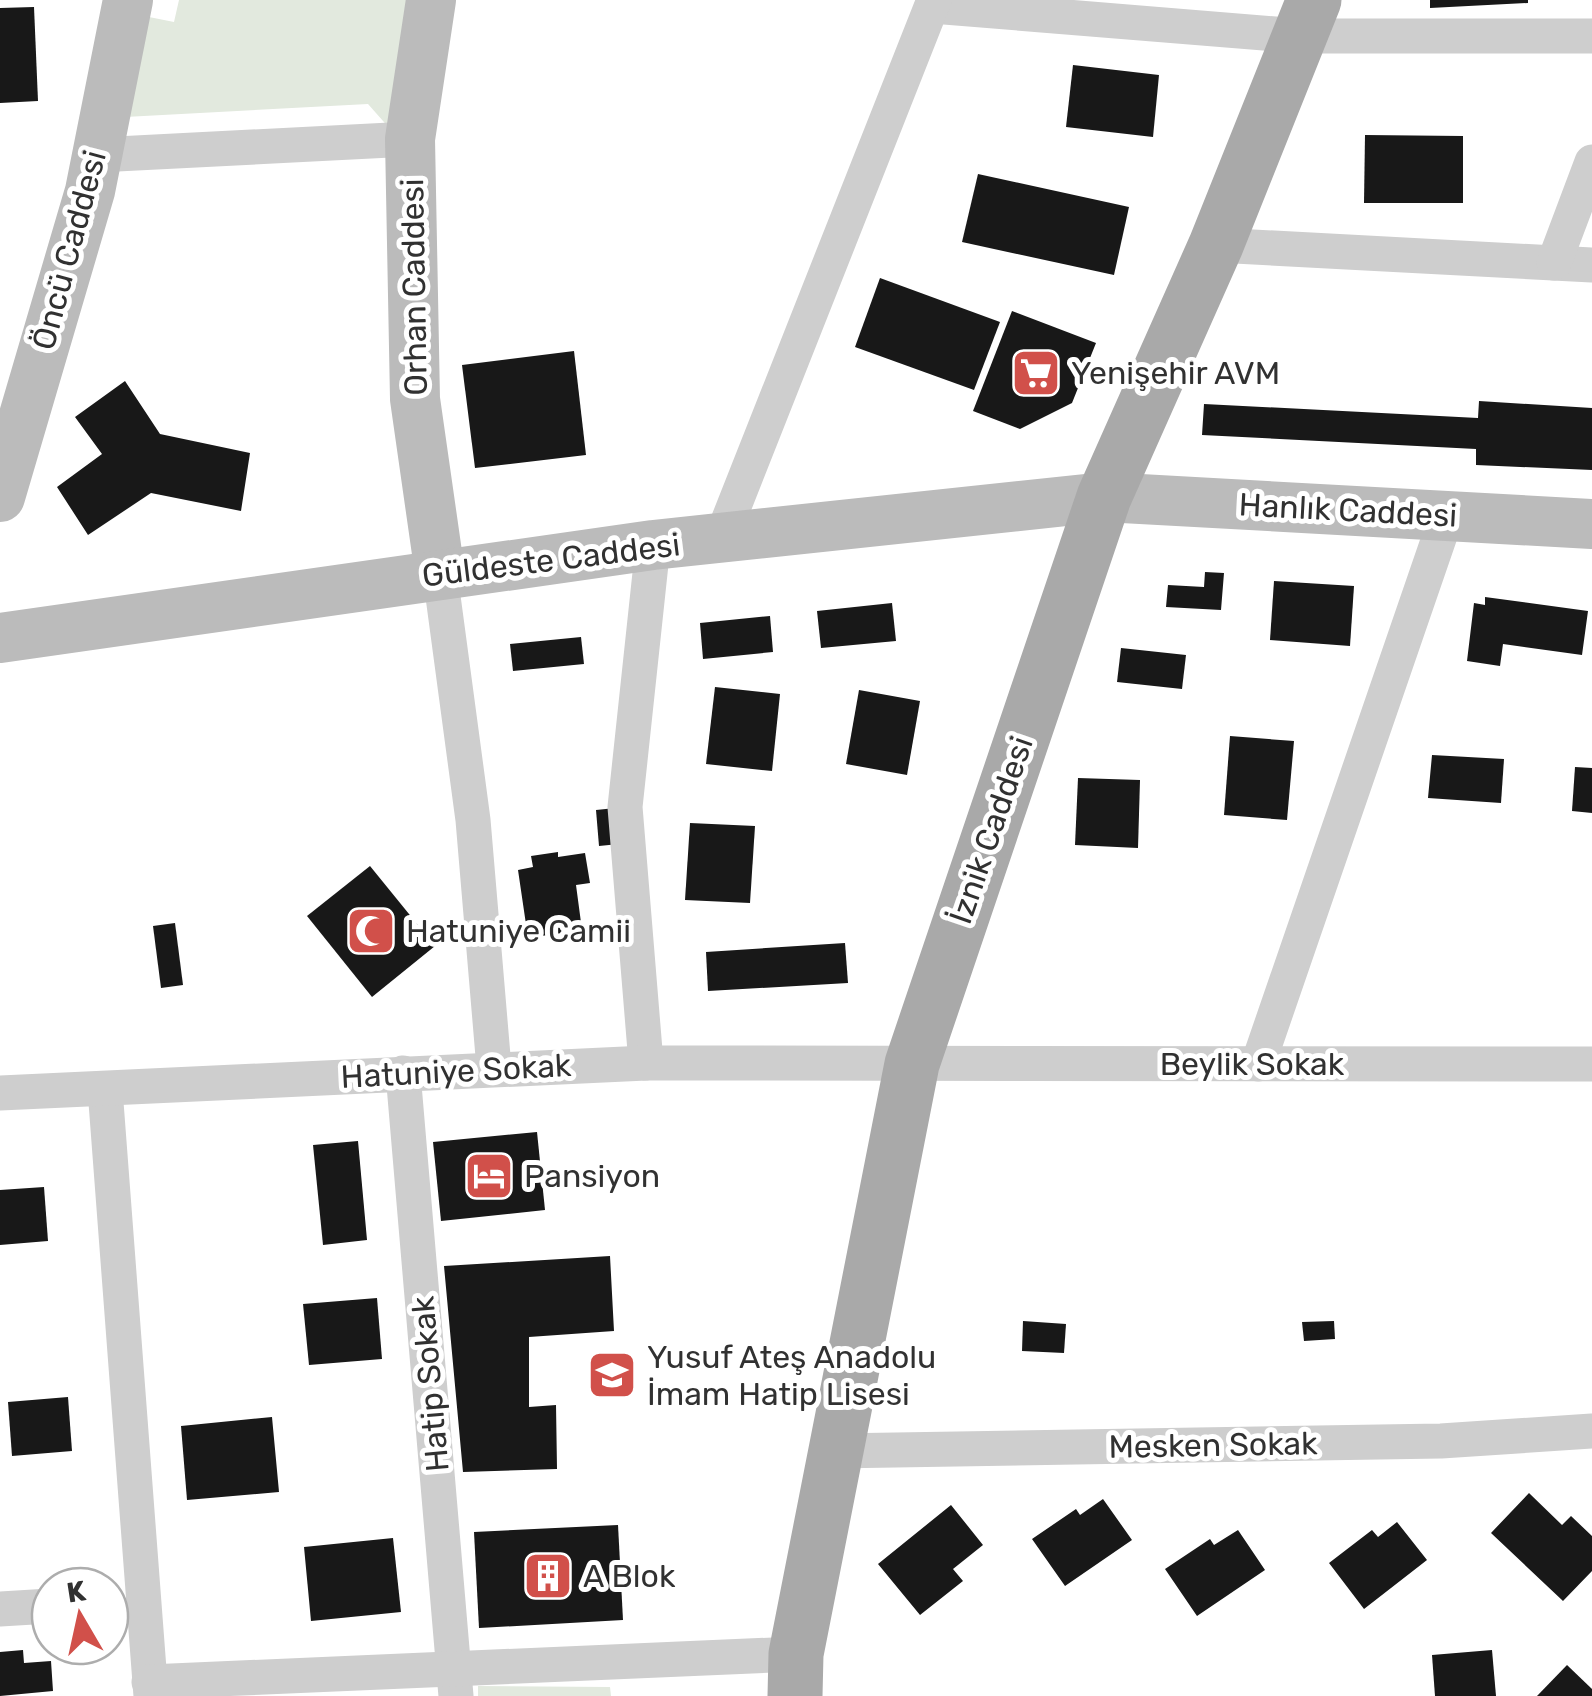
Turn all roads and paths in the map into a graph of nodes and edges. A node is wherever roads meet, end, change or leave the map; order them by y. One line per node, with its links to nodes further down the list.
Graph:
1 (128, 0): 7 (street, Öncü Caddesi)
2 (431, 0): 6 (street, Orhan Caddesi)
3 (933, 3): 4 (street); 17 (street)
4 (1307, 18): 5 (street); 9 (main road, İznik Caddesi)
5 (1592, 36)
6 (410, 139): 7 (street); 19 (street, Orhan Caddesi)
7 (97, 155): 12 (street, Öncü Caddesi)
8 (1592, 162): 10 (street)
9 (1216, 245): 10 (street); 14 (main road, İznik Caddesi)
10 (1554, 263): 11 (street)
11 (1592, 265)
12 (12, 409): 13 (street, Öncü Caddesi)
13 (0, 497)
14 (1104, 497): 15 (street, Hanlık Caddesi); 17 (street, Güldeste Caddesi); 22 (main road, İznik Caddesi)
15 (1448, 515): 16 (street, Hanlık Caddesi); 23 (street)
16 (1592, 524)
17 (721, 539): 18 (street, Güldeste Caddesi)
18 (653, 546): 19 (street, Güldeste Caddesi); 21 (street)
19 (440, 574): 20 (street, Güldeste Caddesi); 25 (street)
20 (0, 638)
21 (646, 1064): 22 (street, Hatuniye Sokak); 25 (street, Hatuniye Sokak)
22 (912, 1064): 23 (street, Beylik Sokak); 30 (main road, İznik Caddesi)
23 (1258, 1064): 24 (street, Beylik Sokak)
24 (1592, 1064)
25 (494, 1068): 26 (street, Hatuniye Sokak)
26 (403, 1073): 27 (street, Hatuniye Sokak); 36 (street, Hatip Sokak)
27 (105, 1089): 28 (street, Hatuniye Sokak); 31 (street)
28 (0, 1093)
29 (1592, 1431): 30 (street, Mesken Sokak)
30 (834, 1451): 35 (main road, İznik Caddesi)
31 (125, 1566)
32 (30, 1607): 33 (street)
33 (0, 1608)
34 (130, 1616): 37 (street)
35 (795, 1675): 36 (street)
36 (455, 1683): 37 (street)
37 (150, 1689)

